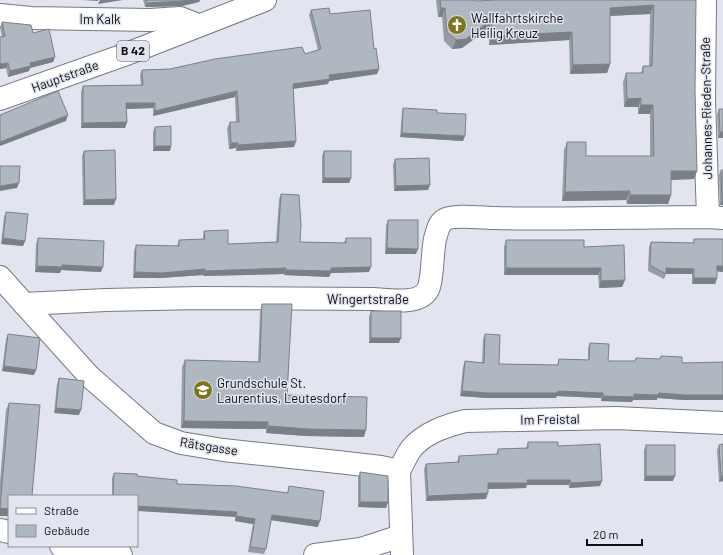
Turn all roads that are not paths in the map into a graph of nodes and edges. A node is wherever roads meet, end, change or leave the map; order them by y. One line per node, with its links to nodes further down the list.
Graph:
1 (264, 0): 4 (street, Hauptstraße / B 42)
2 (705, 0): 6 (street, Johannes-Rieden-Straße)
3 (0, 15): 4 (street, Im Kalk)
4 (198, 25): 5 (street, Hauptstraße / B 42)
5 (0, 99)
6 (716, 217): 8 (street, Wingertstraße)
7 (0, 278): 8 (street, Rätsgasse)
8 (24, 304): 10 (street, Rätsgasse)
9 (723, 423): 10 (street, Im Freistal)
10 (399, 471): 11 (street)
11 (401, 545): 14 (street)
12 (66, 547): 13 (street)
13 (121, 555)
14 (315, 555)

